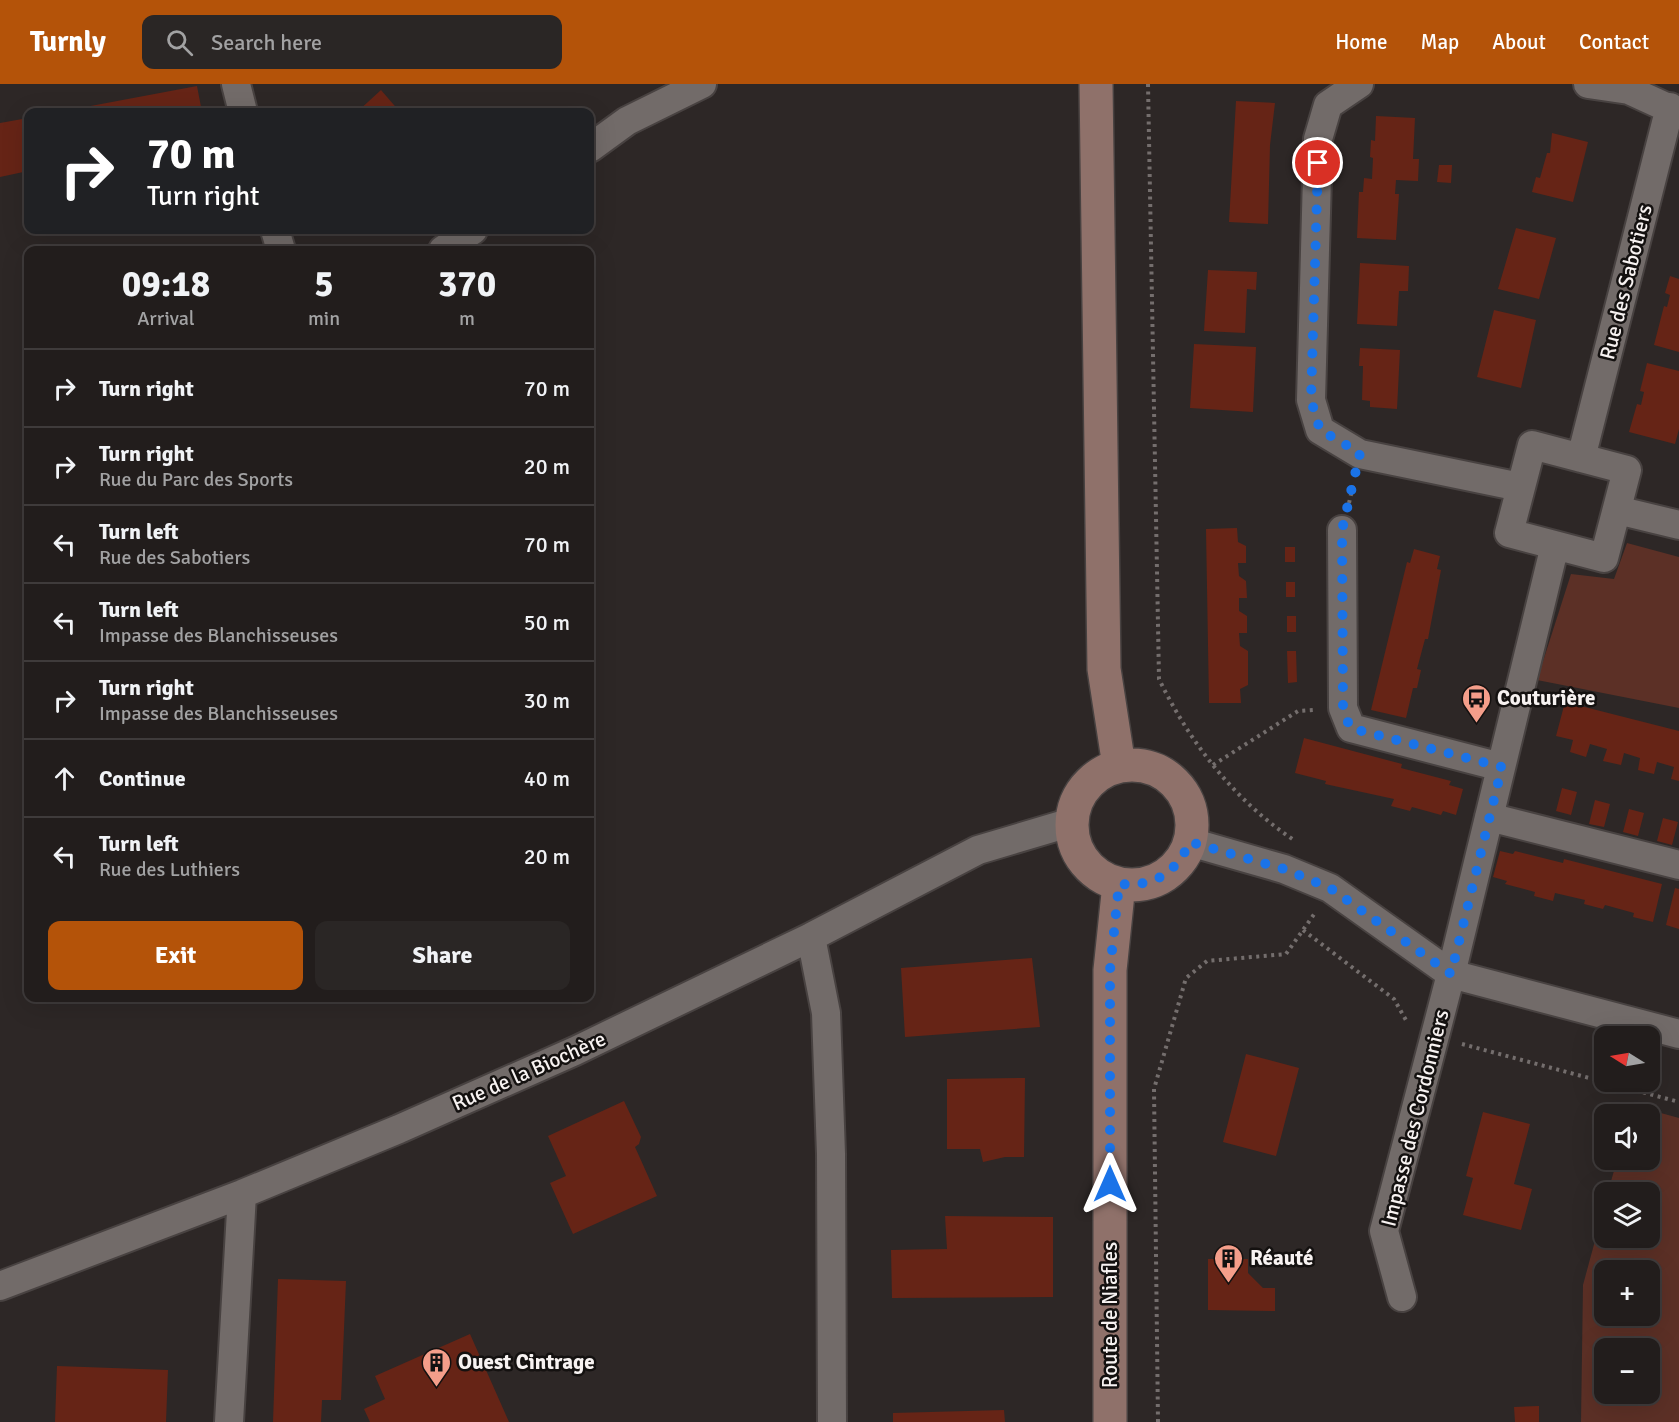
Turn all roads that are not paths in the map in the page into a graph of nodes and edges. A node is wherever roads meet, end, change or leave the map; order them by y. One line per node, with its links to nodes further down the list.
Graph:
1 (236, 84): 6 (street)
2 (702, 84): 8 (street)
3 (1096, 84): 17 (street)
4 (1359, 84): 12 (street)
5 (1588, 84): 7 (street)
6 (242, 108)
7 (1675, 110): 11 (street, Rue des Sabotiers)
8 (594, 145)
9 (467, 234): 10 (street)
10 (449, 246)
11 (1581, 458): 12 (street); 13 (street)
12 (1520, 487): 16 (street)
13 (1617, 510): 14 (street); 16 (street)
14 (1679, 525)
15 (1342, 530): 18 (street)
16 (1555, 545): 18 (street)
17 (1119, 766): 20 (street); 21 (street)
18 (1502, 767): 19 (street)
19 (1489, 817): 22 (street); 25 (street)
20 (1072, 822): 23 (street); 24 (street, Rue de la Biochère)
21 (1190, 842): 23 (street); 25 (street)
22 (1679, 865)
23 (1119, 884): 32 (street, Route de Niafles)
24 (811, 937): 27 (street, Rue de la Biochère); 31 (street)
25 (1451, 974): 26 (street); 29 (street, Impasse des Cordonniers)
26 (1679, 1034)
27 (242, 1194): 28 (street, Rue de la Biochère); 30 (street)
28 (0, 1286)
29 (1401, 1297)
30 (229, 1422)
31 (832, 1422)
32 (1110, 1422)

